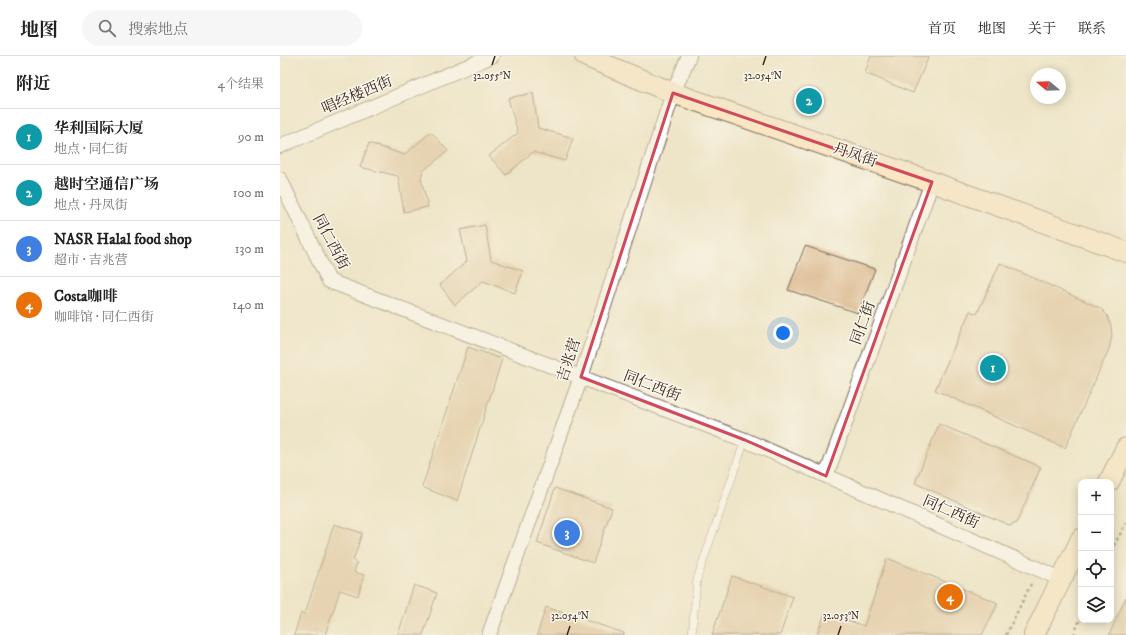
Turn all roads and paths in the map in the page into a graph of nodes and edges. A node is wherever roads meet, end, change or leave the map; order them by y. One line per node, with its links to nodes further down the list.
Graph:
1 (492, 56): 5 (street, 唱经楼西街)
2 (585, 56): 4 (main road, 丹凤街)
3 (689, 56): 4 (street, 吉兆营)
4 (674, 93): 7 (main road, 丹凤街); 9 (street, 吉兆营)
5 (280, 146)
6 (280, 179): 9 (street, 同仁西街)
7 (932, 182): 8 (main road, 丹凤街); 12 (street, 同仁街)
8 (1126, 252)
9 (581, 376): 10 (street, 同仁西街); 20 (street, 吉兆营)
10 (745, 440): 12 (street, 同仁西街); 21 (lane)
11 (1126, 448): 13 (main road)
12 (826, 476): 17 (street, 同仁西街)
13 (1110, 479)
14 (1126, 523): 16 (path)
15 (1078, 545): 18 (main road)
16 (1114, 545)
17 (1038, 569): 18 (street, 同仁西街); 22 (path)
18 (1061, 579): 23 (main road)
19 (1078, 623): 24 (path)
20 (489, 635)
21 (692, 635)
22 (1006, 635)
23 (1034, 635)
24 (1074, 635)

